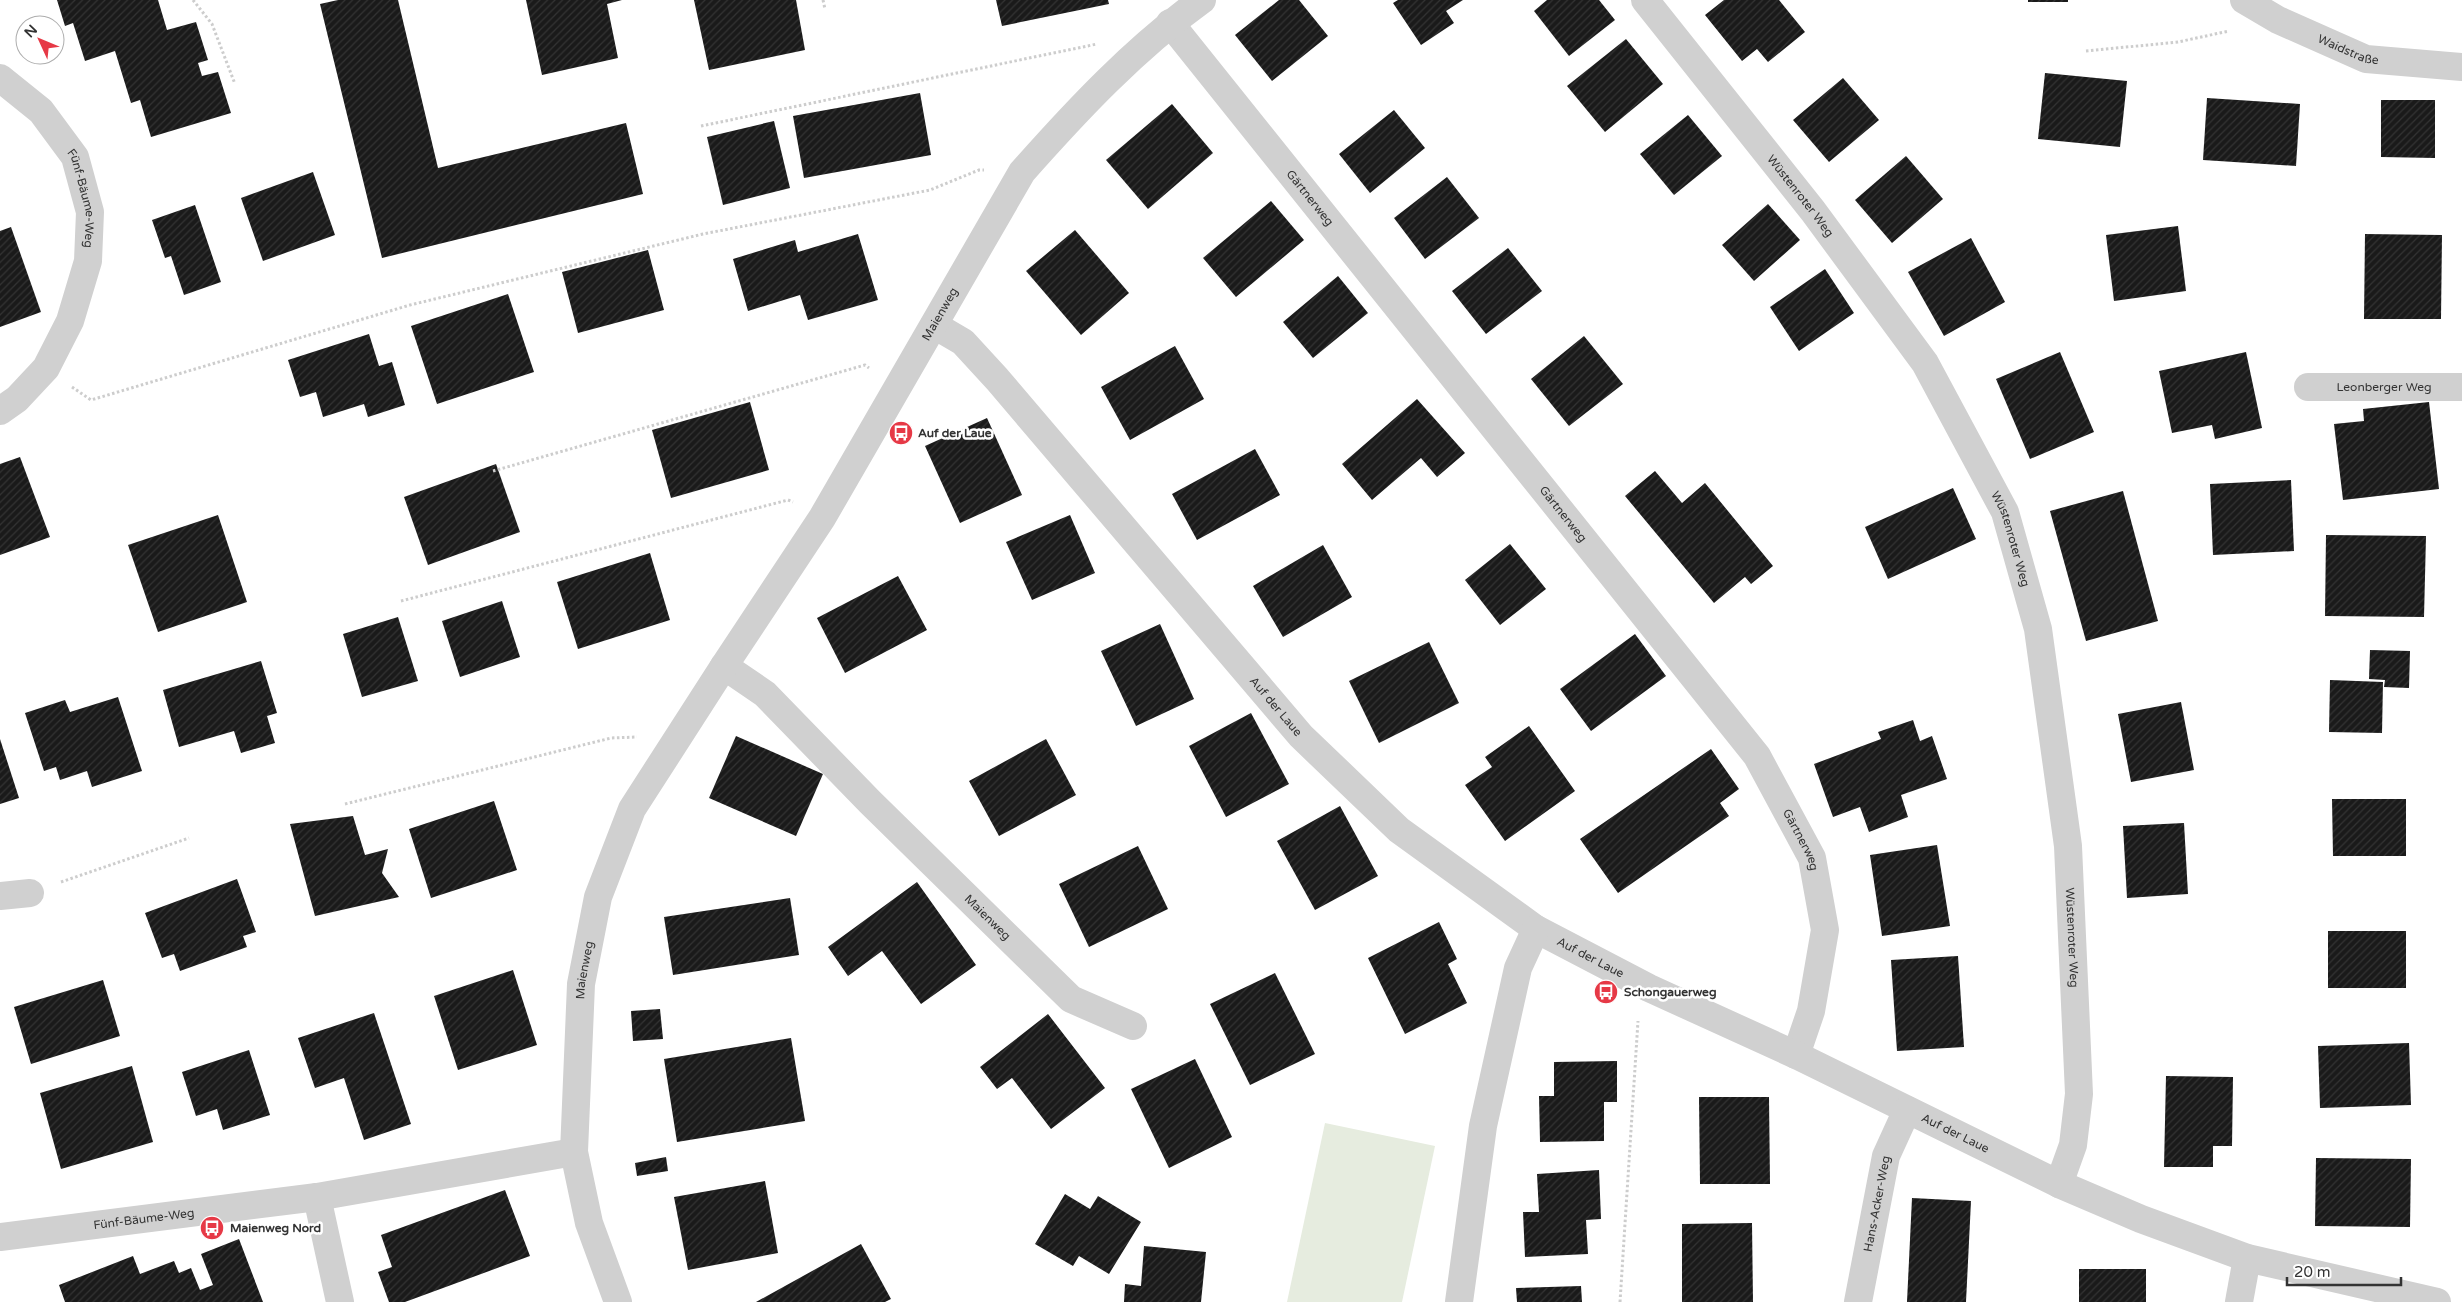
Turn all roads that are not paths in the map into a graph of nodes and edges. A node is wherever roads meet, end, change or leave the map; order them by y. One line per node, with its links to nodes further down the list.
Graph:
1 (1202, 0): 4 (street, Maienweg)
2 (1645, 0): 19 (street, Wüstenroter Weg)
3 (2244, 0): 5 (street, Waidstraße)
4 (1170, 23): 7 (street, Maienweg); 16 (street, Gärtnerweg)
5 (2462, 67)
6 (0, 78): 10 (street, Fünf-Bäume-Weg)
7 (934, 324): 11 (street, Maienweg); 14 (street, Auf der Laue)
8 (2462, 387): 9 (street, Leonberger Weg)
9 (2308, 388)
10 (0, 411)
11 (724, 666): 15 (street, Maienweg); 18 (street, Maienweg)
12 (30, 893): 13 (street)
13 (0, 896)
14 (1536, 929): 16 (street, Auf der Laue); 25 (street)
15 (1133, 1026)
16 (1796, 1055): 17 (street, Auf der Laue)
17 (1907, 1110): 19 (street, Auf der Laue); 26 (street, Hans-Acker-Weg)
18 (574, 1152): 20 (street, Fünf-Bäume-Weg); 24 (street, Maienweg)
19 (2059, 1184): 22 (street, Auf der Laue)
20 (317, 1197): 21 (street, Fünf-Bäume-Weg); 23 (street)
21 (0, 1237)
22 (2247, 1258): 27 (street); 28 (street, Auf der Laue)
23 (340, 1302)
24 (618, 1302)
25 (1459, 1302)
26 (1858, 1302)
27 (2239, 1302)
28 (2437, 1302)

